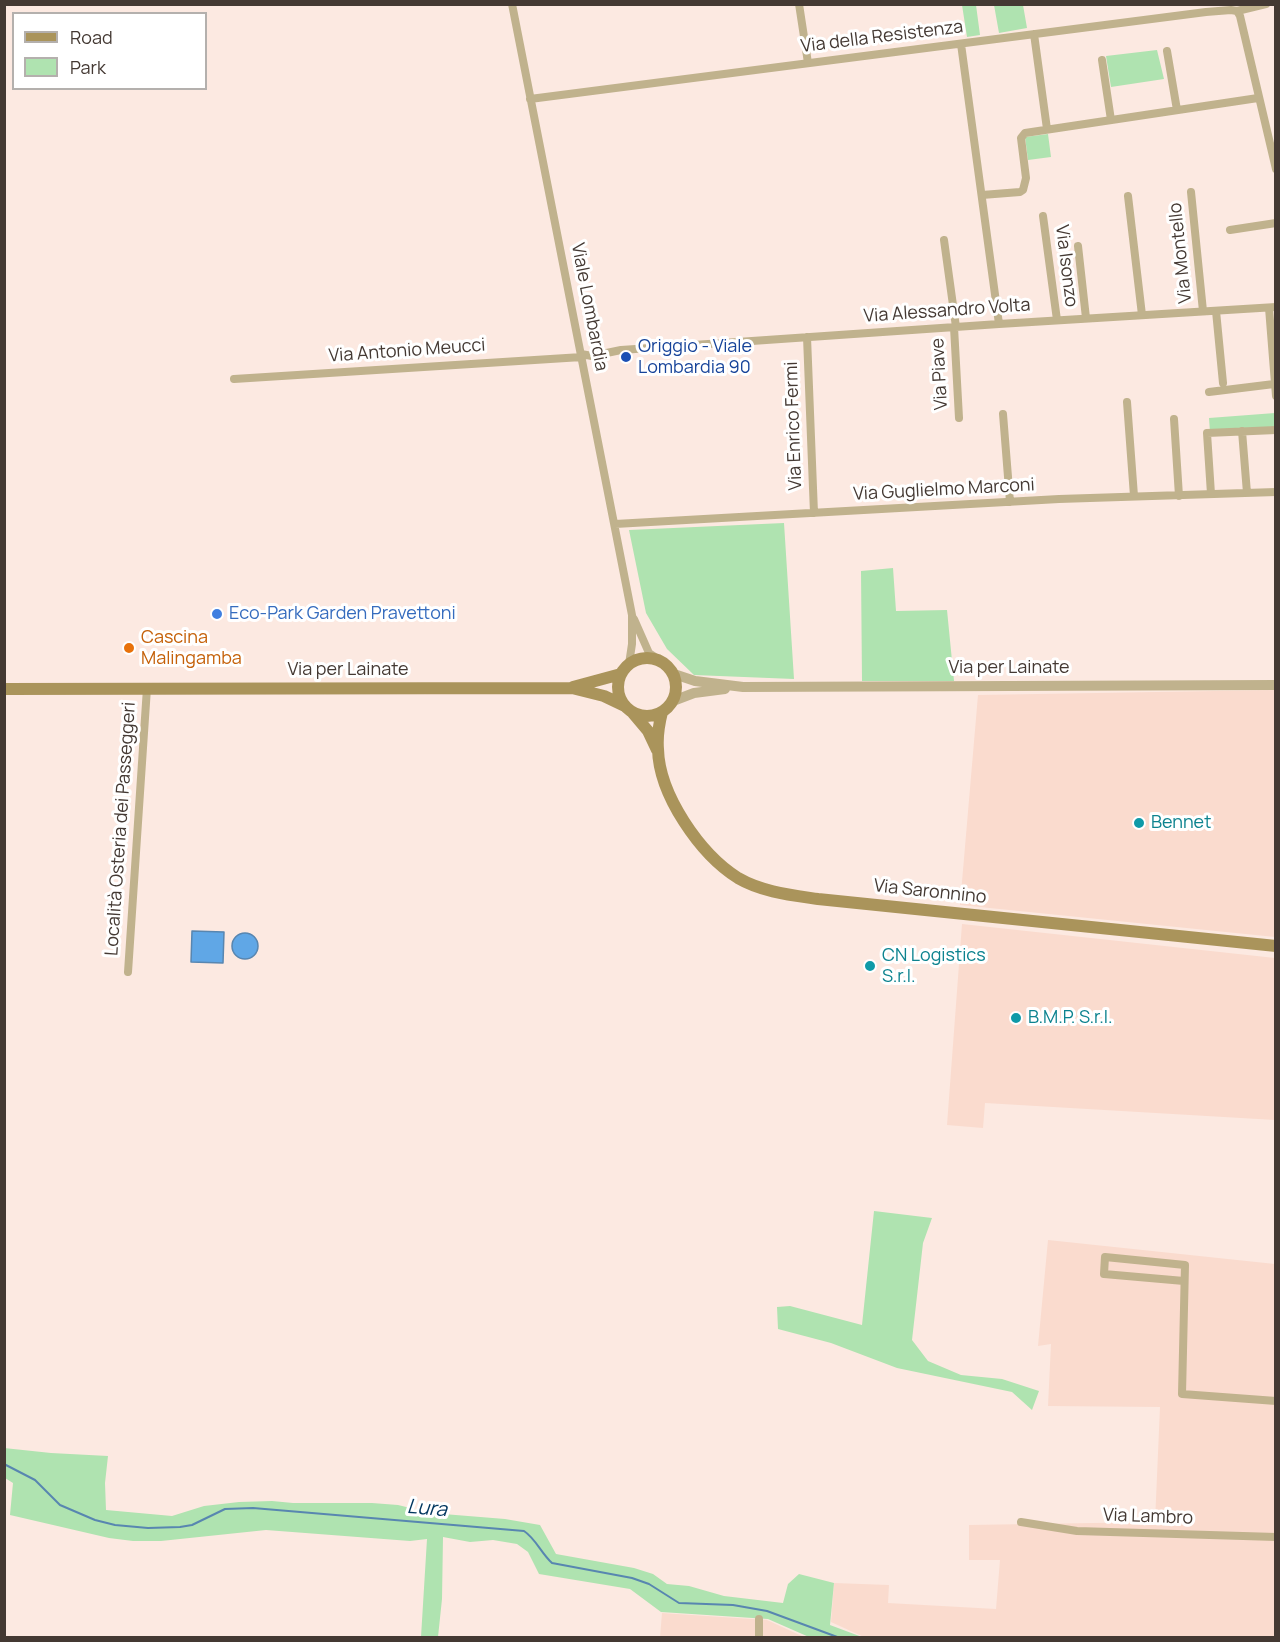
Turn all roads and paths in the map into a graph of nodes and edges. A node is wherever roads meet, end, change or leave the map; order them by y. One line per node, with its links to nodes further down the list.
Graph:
1 (512, 4): 12 (street, Viale Lombardia)
2 (799, 4): 10 (street)
3 (1266, 4): 4 (street, Via della Resistenza)
4 (1252, 6): 5 (street, Via della Resistenza)
5 (1237, 11): 6 (street, Via della Resistenza); 11 (street)
6 (1034, 34): 7 (street, Via della Resistenza); 15 (street)
7 (961, 44): 10 (street, Via della Resistenza); 18 (street)
8 (1167, 51): 13 (street)
9 (1102, 60): 14 (street)
10 (808, 63): 12 (street, Via della Resistenza)
11 (1258, 98): 13 (street); 16 (street)
12 (531, 99): 34 (street, Viale Lombardia)
13 (1176, 110): 14 (street)
14 (1111, 120): 15 (street)
15 (1047, 129): 18 (street)
16 (1275, 169)
17 (1191, 192): 26 (street, Via Montello)
18 (982, 195): 31 (street)
19 (1128, 196): 28 (street)
20 (1043, 216): 30 (street, Via Isonzo)
21 (1275, 223): 22 (street)
22 (1230, 230)
23 (944, 240): 32 (street, Via Piave)
24 (1078, 246): 29 (street)
25 (1272, 307): 27 (street, Via Alessandro Volta); 37 (street)
26 (1203, 311): 27 (street, Via Alessandro Volta); 28 (street, Via Alessandro Volta)
27 (1216, 311): 36 (street)
28 (1142, 315): 29 (street, Via Alessandro Volta)
29 (1086, 318): 30 (street, Via Alessandro Volta)
30 (1057, 320): 31 (street, Via Alessandro Volta)
31 (999, 324): 32 (street, Via Alessandro Volta)
32 (955, 327): 33 (street, Via Alessandro Volta); 42 (street, Via Piave)
33 (807, 337): 34 (street, Via Alessandro Volta); 52 (street, Via Enrico Fermi)
34 (582, 355): 35 (street, Via Antonio Meucci); 53 (street, Viale Lombardia)
35 (234, 379)
36 (1223, 383)
37 (1274, 384): 38 (street); 39 (street)
38 (1209, 392)
39 (1275, 396)
40 (1127, 402): 49 (street)
41 (1003, 414): 51 (street)
42 (959, 418)
43 (1174, 419): 50 (street)
44 (1275, 430): 45 (street)
45 (1242, 431): 47 (street); 48 (street)
46 (1275, 492): 47 (street, Via Guglielmo Marconi)
47 (1247, 493): 48 (street, Via Guglielmo Marconi)
48 (1211, 494): 50 (street, Via Guglielmo Marconi)
49 (1134, 496): 50 (street, Via Guglielmo Marconi); 51 (street, Via Guglielmo Marconi)
50 (1179, 496)
51 (1010, 502): 52 (street, Via Guglielmo Marconi)
52 (814, 513): 53 (street, Via Guglielmo Marconi)
53 (615, 524): 54 (street, Viale Lombardia)
54 (632, 615): 55 (street, Viale Lombardia); 56 (street, Viale Lombardia)
55 (663, 662): 56 (main road); 57 (main road)
56 (625, 669): 61 (main road, Via per Lainate); 64 (main road)
57 (674, 674): 59 (street, Via per Lainate); 63 (main road)
58 (1275, 685): 59 (street, Via per Lainate)
59 (743, 687): 63 (street, Via per Lainate)
60 (147, 688): 61 (main road, Via per Lainate); 62 (main road, Via per Lainate); 68 (street, Località Osteria dei Passeggeri)
61 (572, 688): 64 (main road, Via per Lainate)
62 (7, 689)
63 (673, 701): 65 (main road)
64 (628, 708): 65 (main road); 66 (main road, Via Saronnino)
65 (662, 712): 66 (main road, Via Saronnino)
66 (658, 751): 67 (main road, Via Saronnino)
67 (1275, 946)
68 (128, 972)
69 (1184, 1281): 69 (street); 70 (street)
70 (1275, 1401)
71 (1021, 1522): 72 (street, Via Lambro)
72 (1275, 1537)
73 (759, 1619): 74 (street)
74 (759, 1638)

